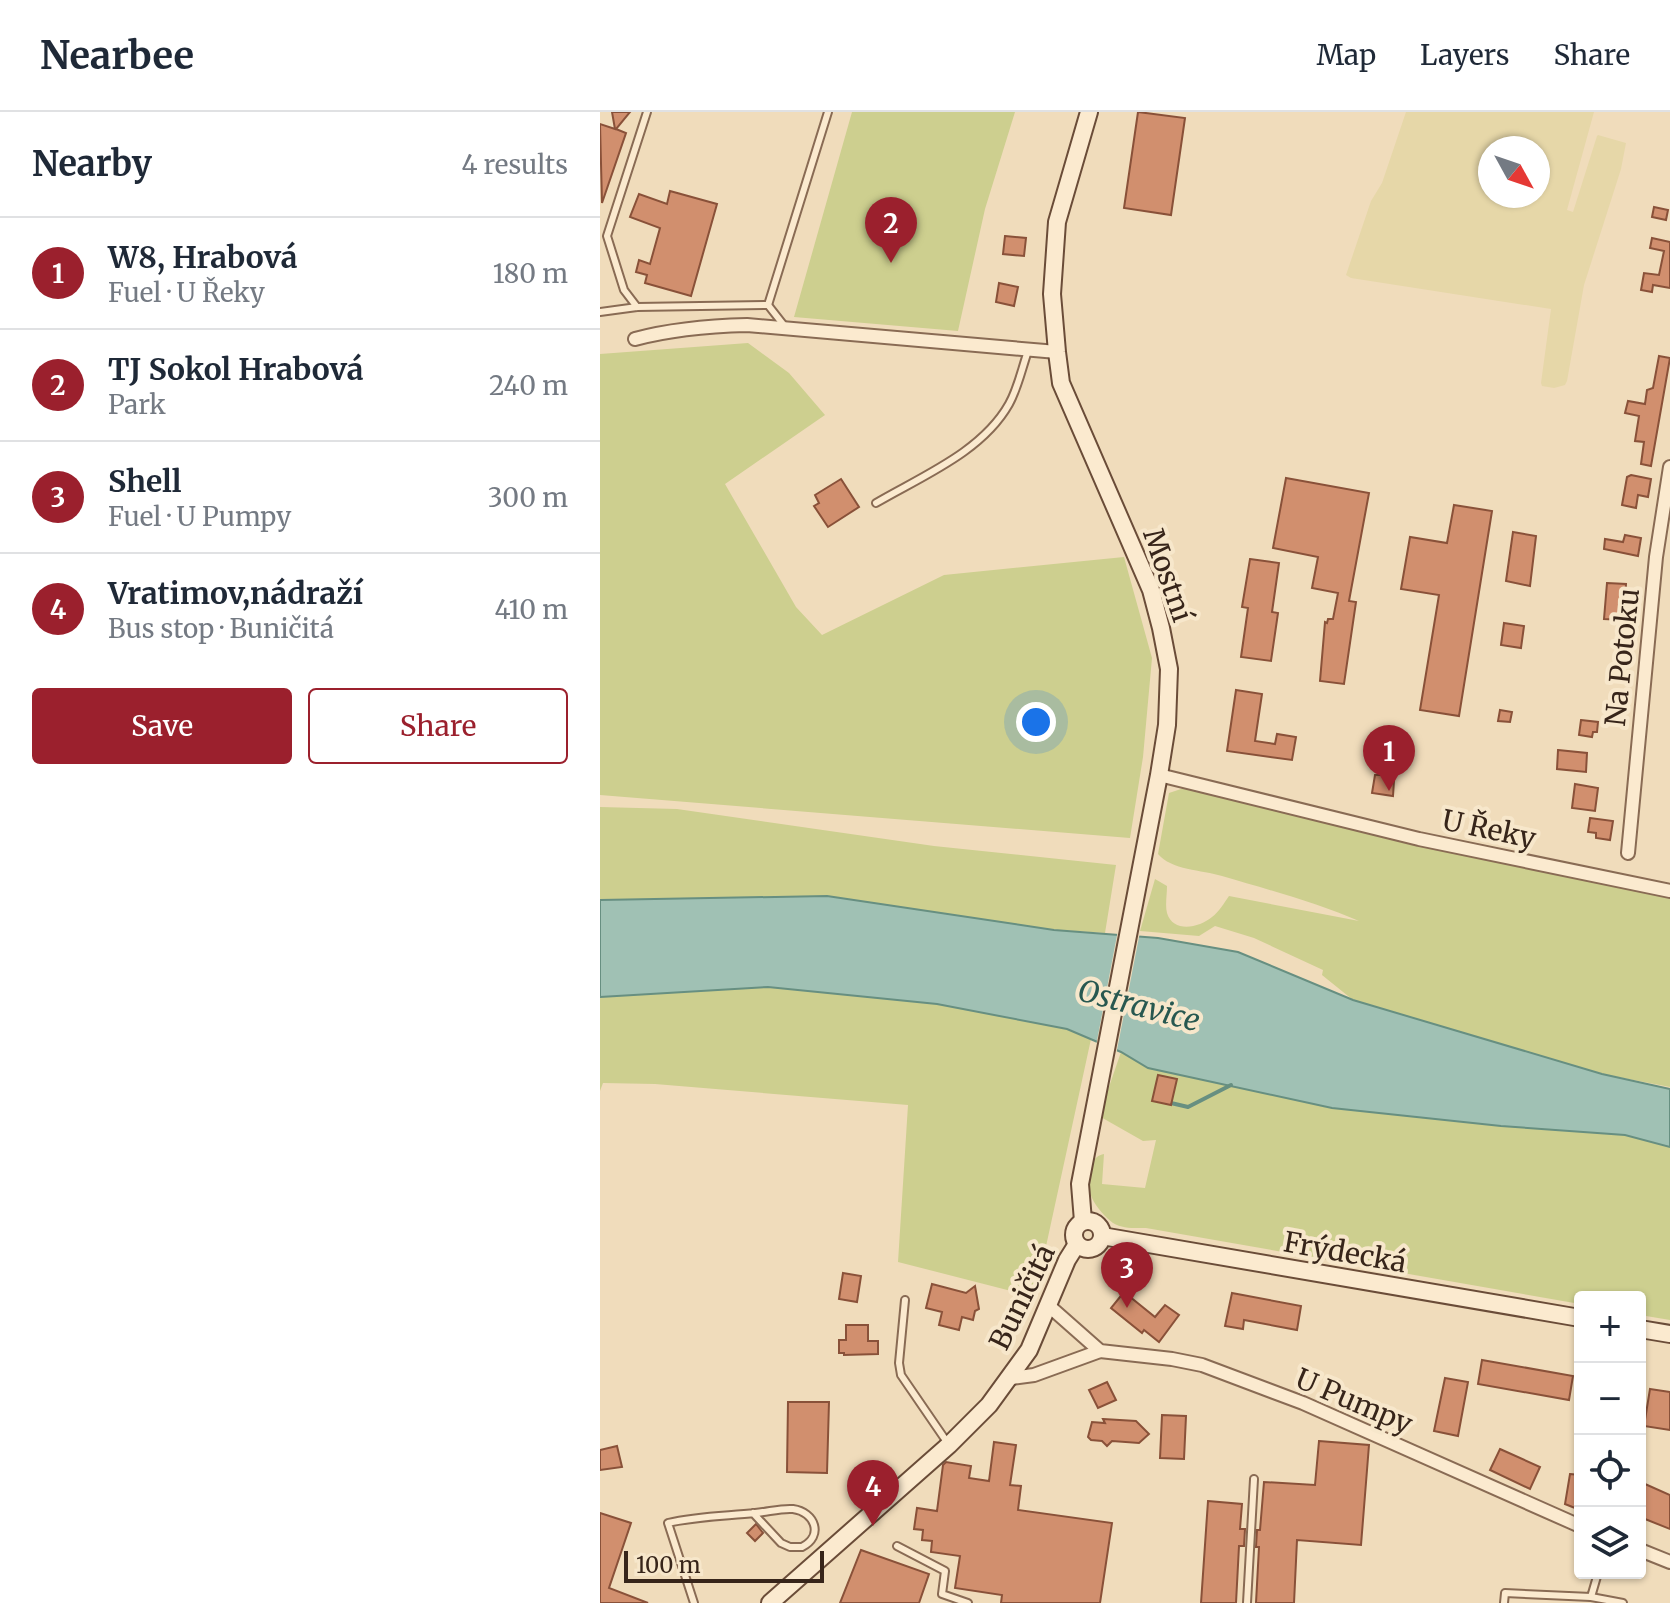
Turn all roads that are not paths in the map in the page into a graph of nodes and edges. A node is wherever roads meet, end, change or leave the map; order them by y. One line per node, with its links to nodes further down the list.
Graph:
1 (647, 112): 5 (lane)
2 (828, 112): 4 (lane)
3 (1089, 112): 10 (main road, Mostní)
4 (768, 305): 5 (lane); 7 (lane)
5 (637, 307): 6 (lane)
6 (600, 312)
7 (786, 328): 8 (street); 9 (street)
8 (635, 339)
9 (1028, 349): 10 (street); 12 (lane)
10 (1057, 352): 13 (main road, Mostní)
11 (1670, 467): 14 (street, Na Potoku)
12 (876, 503)
13 (1159, 775): 15 (street, U Řeky); 16 (main road, Mostní)
14 (1628, 853)
15 (1670, 891)
16 (1083, 1221): 17 (main road); 18 (main road)
17 (1102, 1236): 18 (main road); 21 (main road, Frýdecká)
18 (1077, 1244): 20 (main road, Buničitá)
19 (905, 1300): 26 (lane)
20 (1049, 1306): 24 (street); 25 (main road, Buničitá)
21 (1574, 1317)
22 (1646, 1330): 23 (main road)
23 (1670, 1334)
24 (1100, 1351): 25 (street, U Pumpy); 29 (street, U Pumpy)
25 (1011, 1378): 26 (main road, Buničitá)
26 (949, 1445): 36 (main road, Buničitá)
27 (1254, 1479): 38 (lane)
28 (753, 1513): 28 (lane); 35 (lane)
29 (1574, 1523)
30 (897, 1546): 37 (lane)
31 (1646, 1552): 32 (street)
32 (1670, 1562)
33 (1596, 1579): 34 (lane)
34 (1591, 1597): 39 (lane); 40 (lane)
35 (694, 1603)
36 (770, 1603)
37 (968, 1603)
38 (1247, 1603)
39 (1504, 1603)
40 (1623, 1603)

